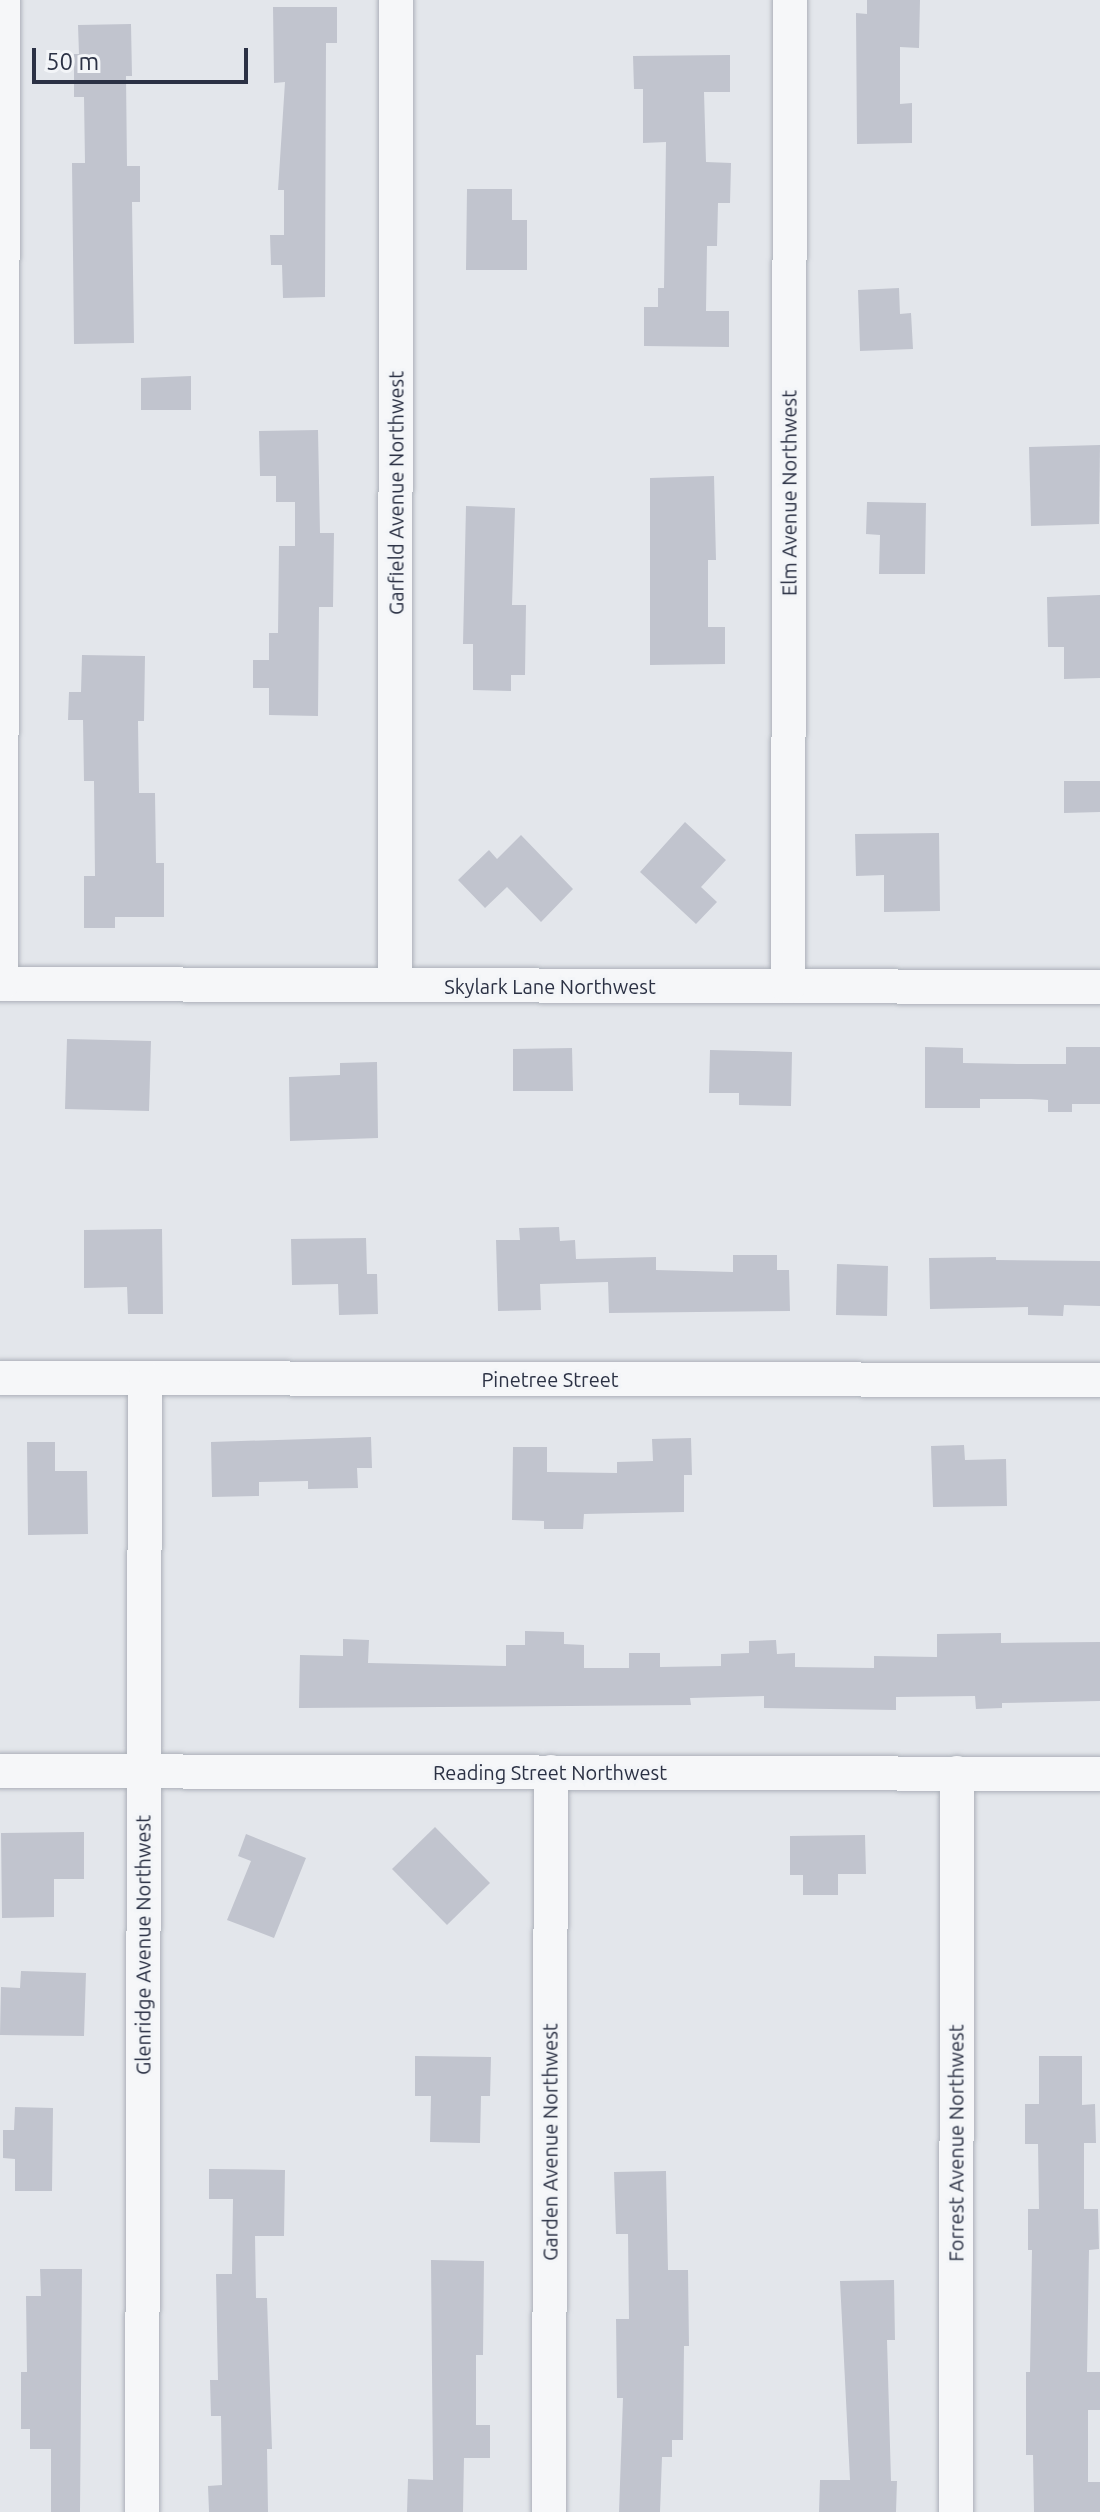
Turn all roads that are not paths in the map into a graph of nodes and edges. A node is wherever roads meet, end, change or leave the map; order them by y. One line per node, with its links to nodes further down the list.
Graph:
1 (3, 0): 4 (street)
2 (396, 0): 5 (street, Garfield Avenue Northwest)
3 (790, 0): 6 (street, Elm Avenue Northwest)
4 (0, 984): 5 (street, Skylark Lane Northwest)
5 (395, 985): 6 (street, Skylark Lane Northwest)
6 (788, 986): 7 (street, Skylark Lane Northwest)
7 (1100, 987)
8 (0, 1378): 9 (street, Pinetree Street)
9 (145, 1378): 10 (street, Pinetree Street); 12 (street, Glenridge Avenue Northwest)
10 (1100, 1380)
11 (0, 1771): 12 (street, Reading Street Northwest)
12 (144, 1772): 13 (street, Reading Street Northwest); 16 (street, Glenridge Avenue Northwest)
13 (551, 1772): 14 (street, Reading Street Northwest); 17 (street, Garden Avenue Northwest)
14 (957, 1773): 15 (street, Reading Street Northwest); 18 (street, Forrest Avenue Northwest)
15 (1100, 1774)
16 (142, 2512)
17 (549, 2512)
18 (956, 2512)

